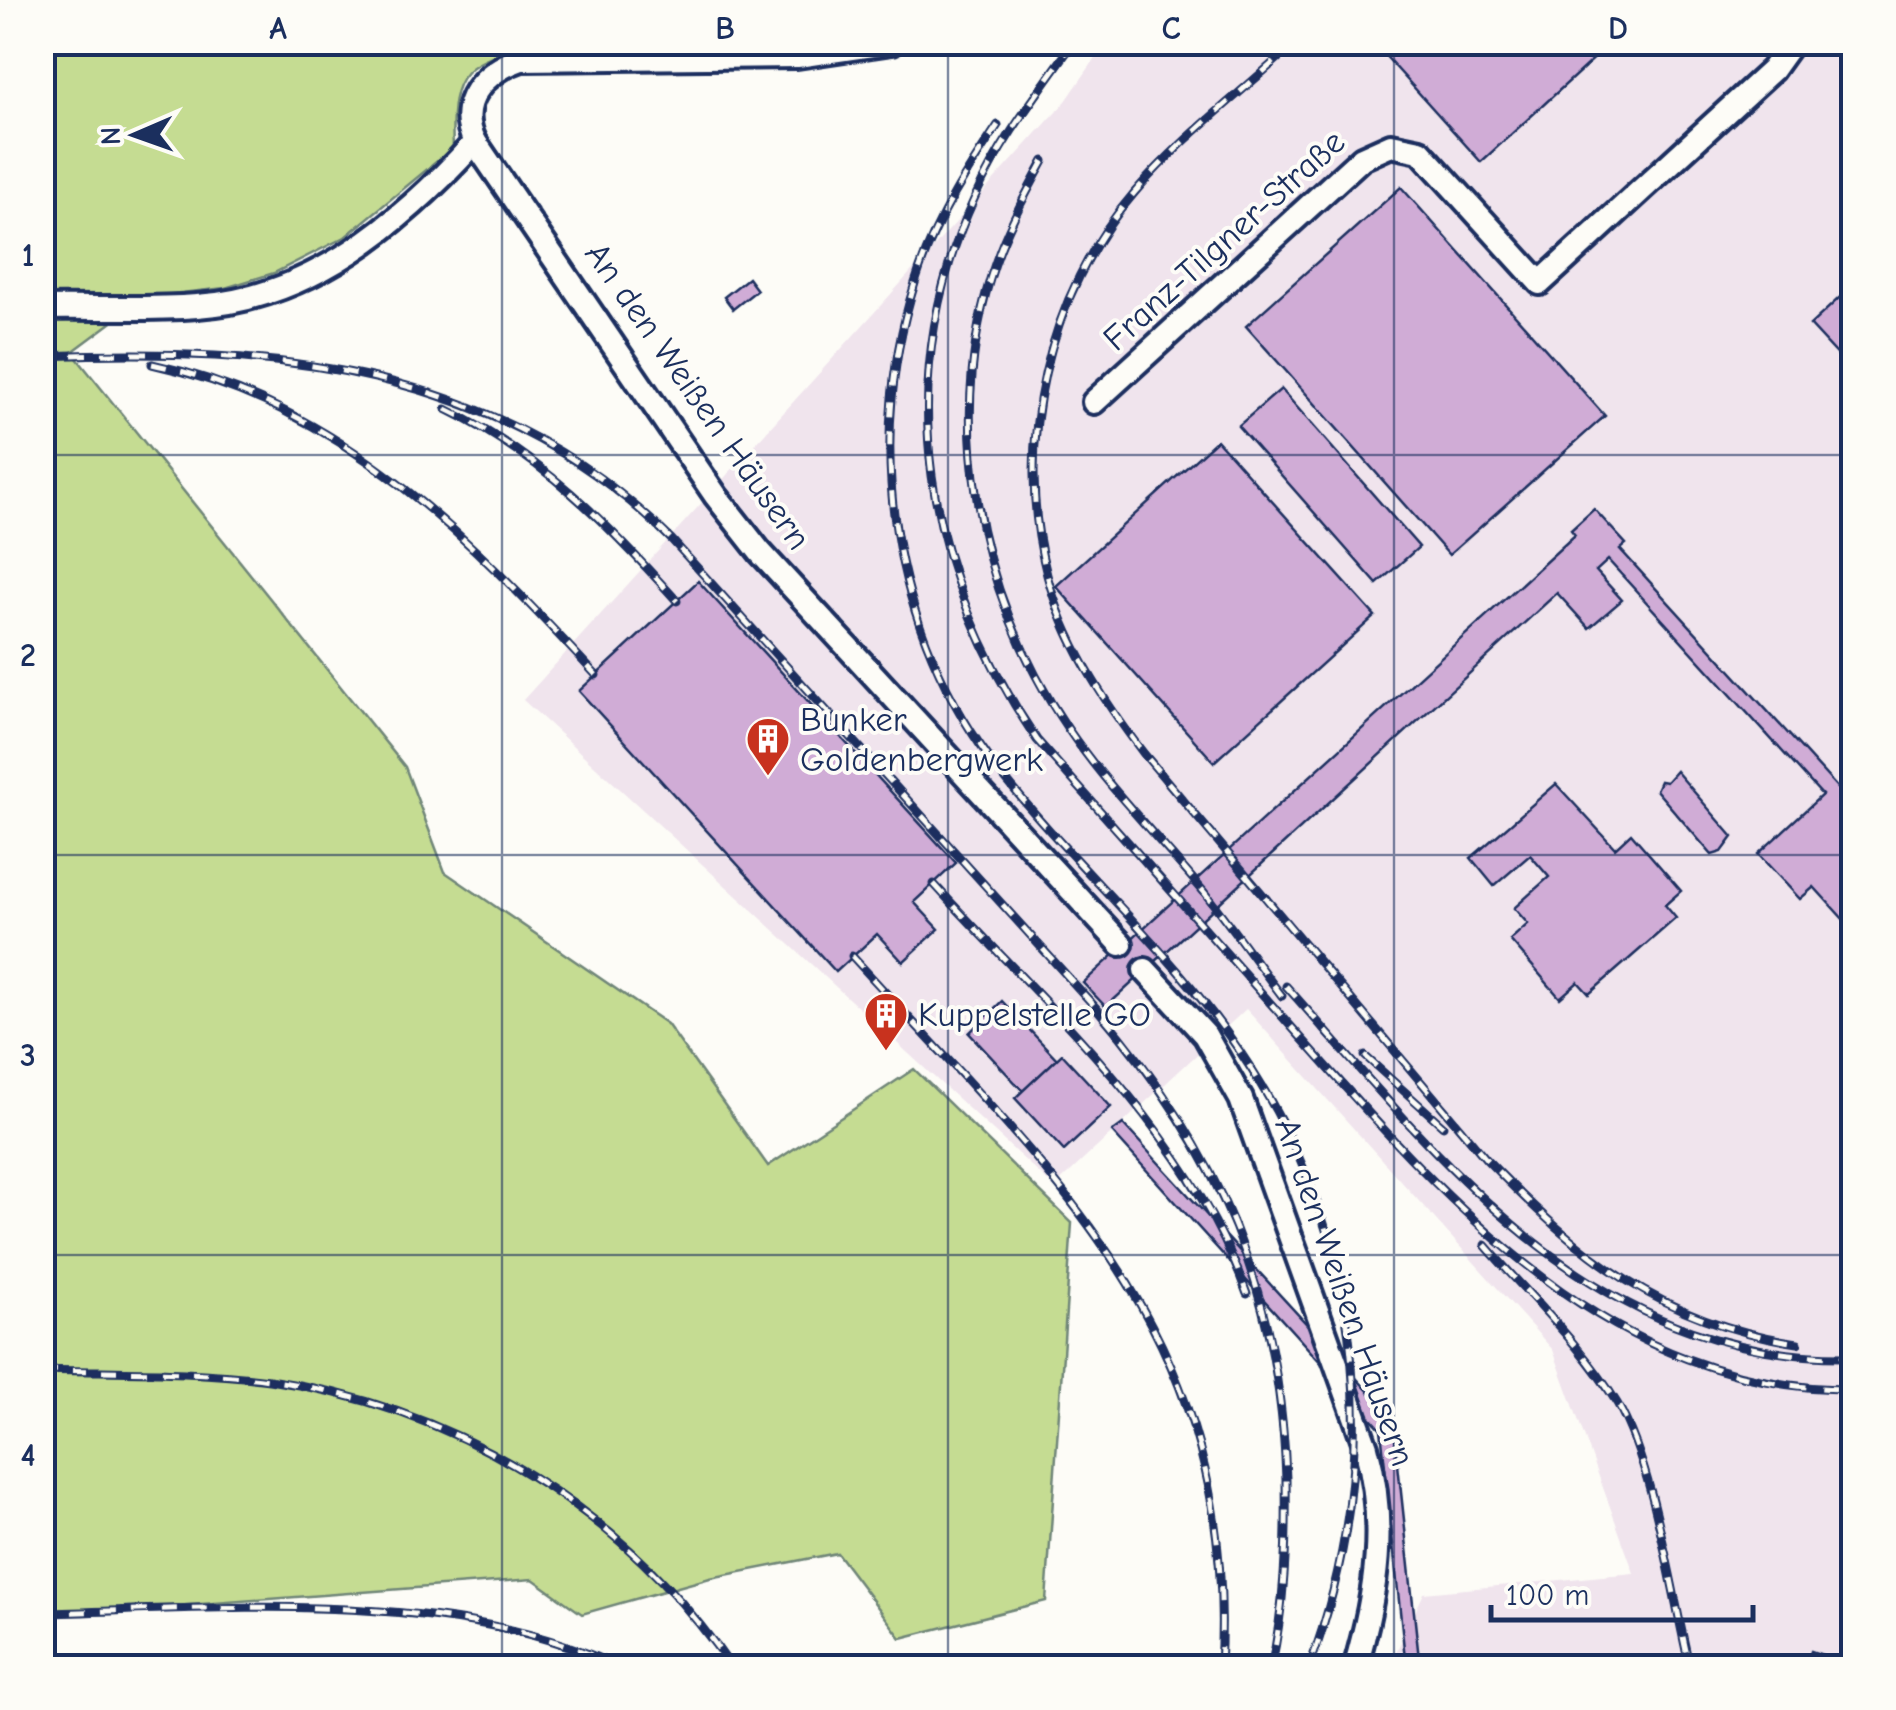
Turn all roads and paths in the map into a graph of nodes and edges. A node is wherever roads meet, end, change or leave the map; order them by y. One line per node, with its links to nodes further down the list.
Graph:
1 (892, 42): 3 (street)
2 (1792, 42): 5 (street, Franz-Tilgner-Straße)
3 (475, 142): 4 (street); 6 (street, An den Weißen Häusern)
4 (42, 308)
5 (1094, 402)
6 (1121, 944)
7 (1144, 970): 8 (street, An den Weißen Häusern)
8 (1355, 1668)

